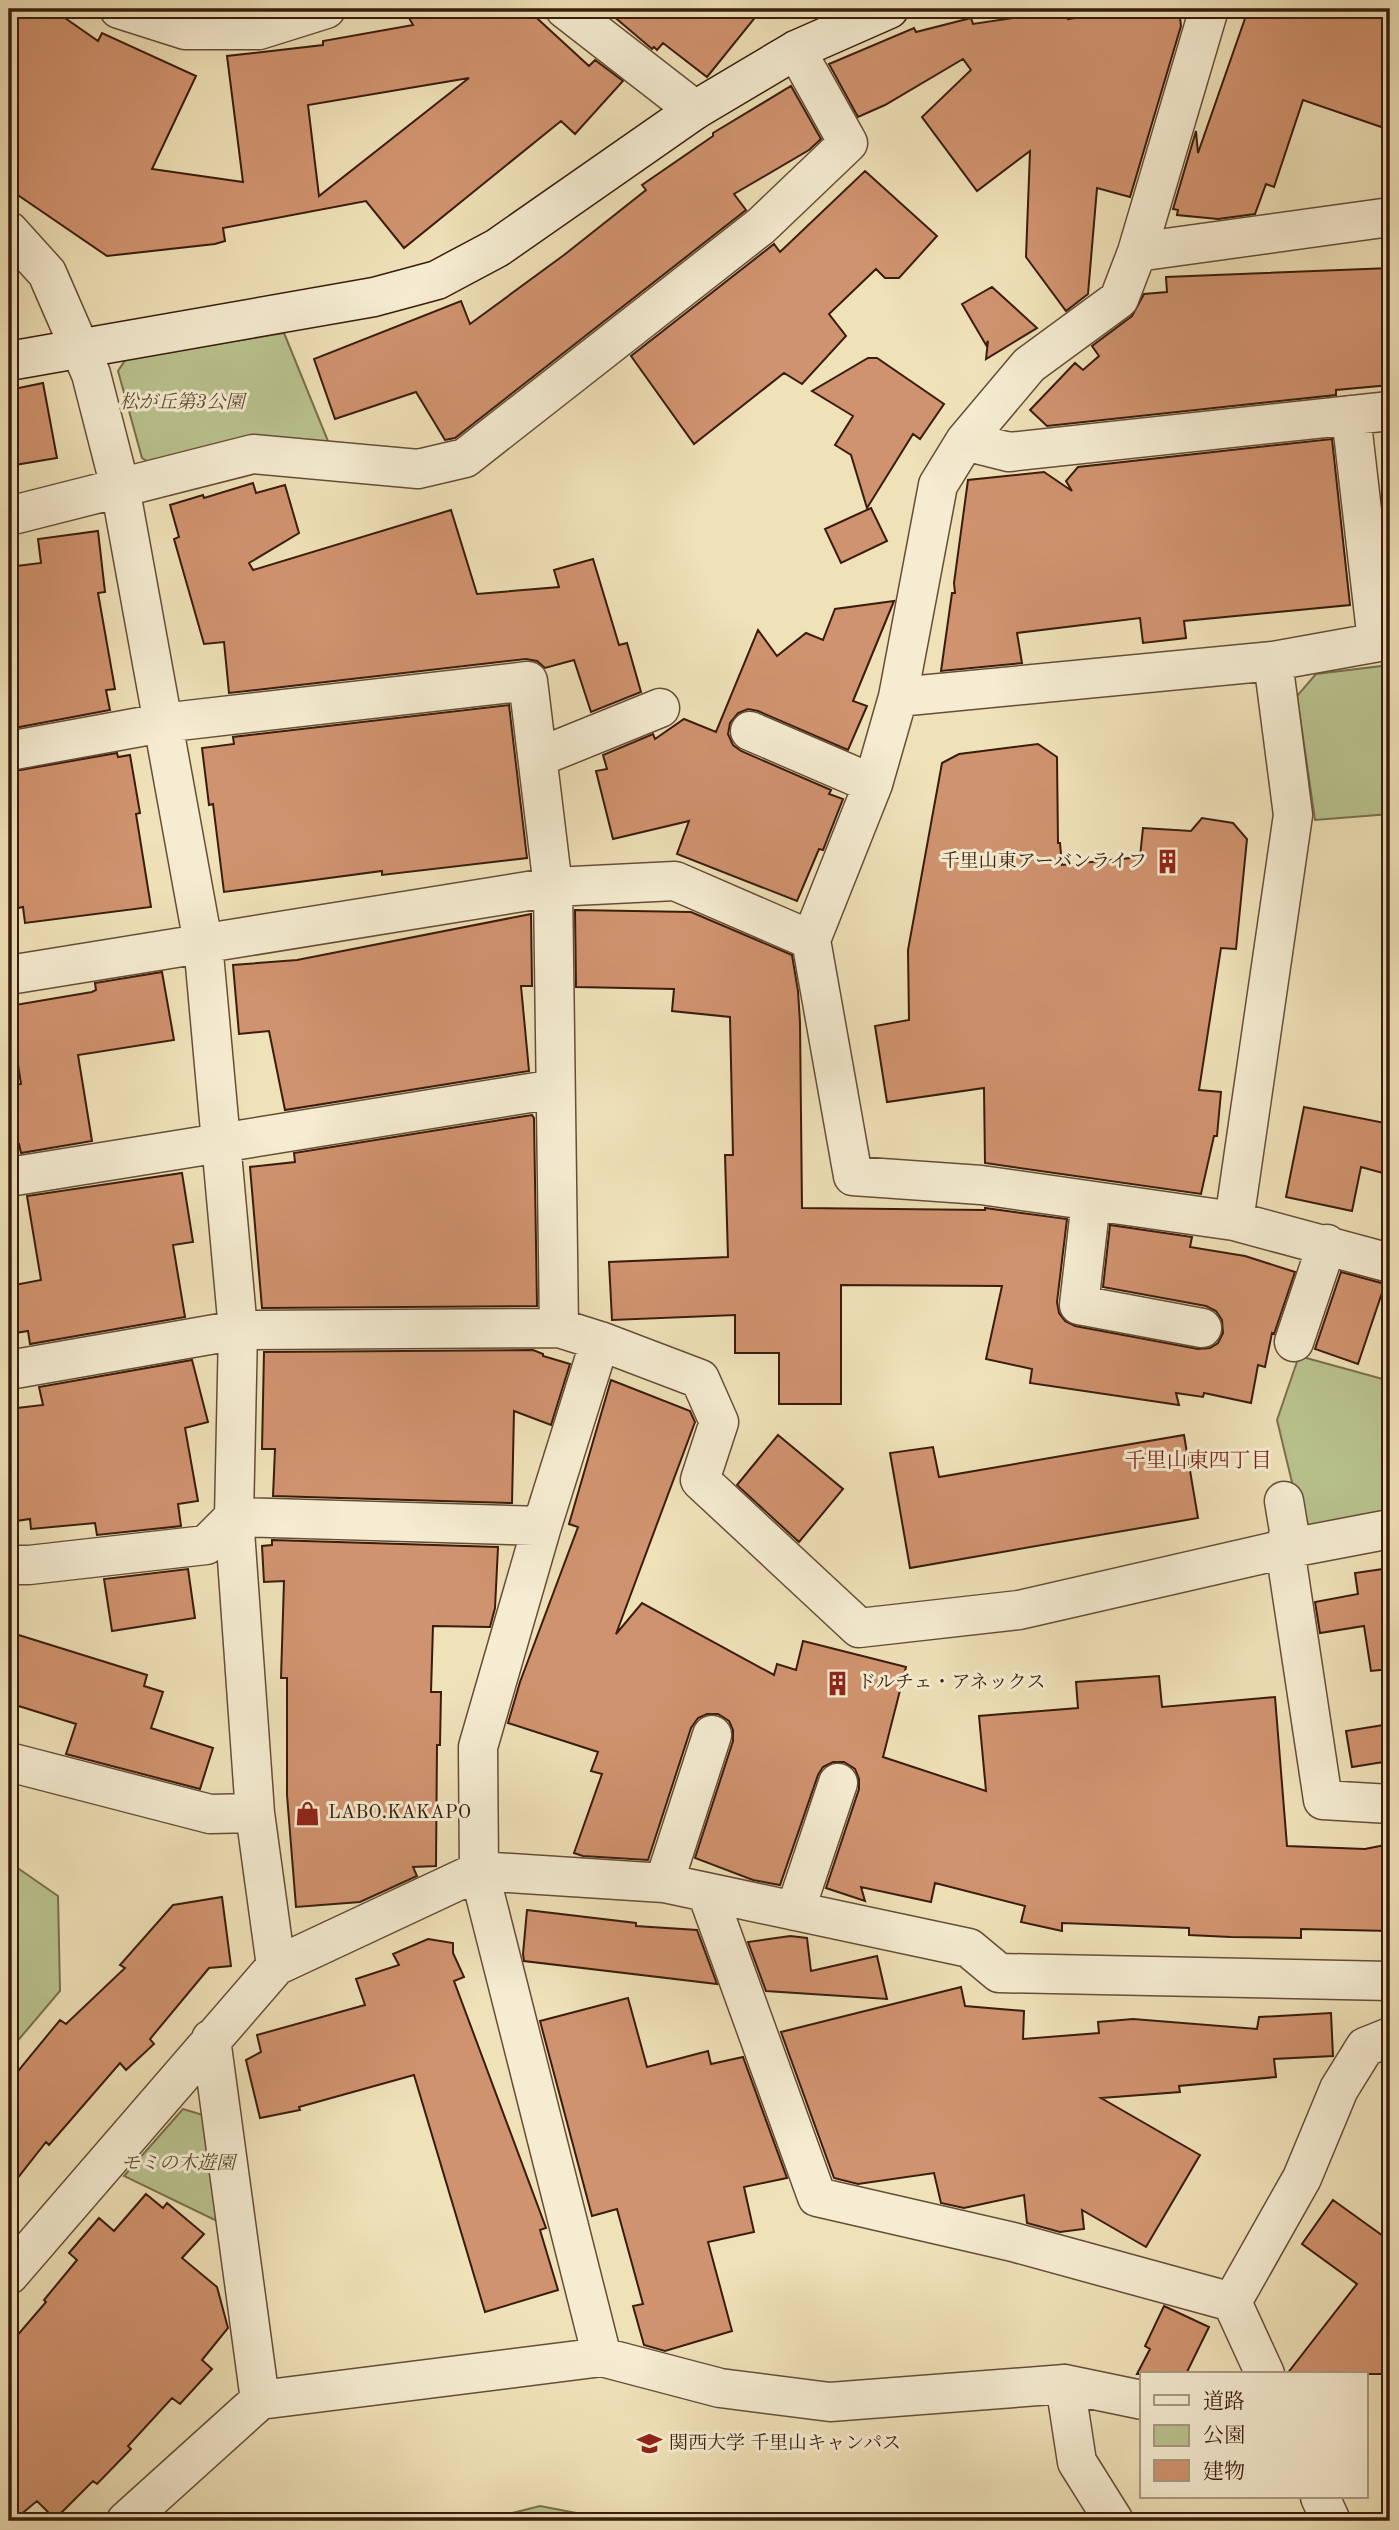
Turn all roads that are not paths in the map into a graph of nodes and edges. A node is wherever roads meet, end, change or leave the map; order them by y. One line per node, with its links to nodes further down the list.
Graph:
1 (119, 9): 2 (street)
2 (326, 9)
3 (565, 9): 7 (street)
4 (887, 9): 6 (street)
5 (1209, 9): 10 (street)
6 (796, 50): 7 (street); 16 (street)
7 (695, 110): 11 (street)
8 (1390, 217): 10 (street)
9 (9, 231): 11 (street)
10 (1136, 252): 15 (street)
11 (81, 349): 12 (street); 16 (street)
12 (9, 361)
13 (1390, 411): 14 (street)
14 (1351, 415): 15 (street); 18 (street)
15 (965, 441): 20 (street)
16 (120, 487): 17 (street); 22 (street)
17 (9, 516)
18 (1383, 640): 19 (street)
19 (1273, 661): 20 (street); 35 (street)
20 (898, 697): 26 (street)
21 (660, 708): 25 (street)
22 (162, 723): 24 (street); 25 (street); 29 (street)
23 (750, 731): 26 (street)
24 (9, 751)
25 (539, 757): 27 (street)
26 (873, 784): 28 (street)
27 (553, 887): 28 (street); 29 (street); 31 (street)
28 (811, 940): 34 (street)
29 (202, 943): 30 (street); 32 (street)
30 (9, 975)
31 (555, 1089): 32 (street); 38 (street)
32 (221, 1141): 33 (street); 40 (street)
33 (9, 1177)
34 (1091, 1201): 35 (street); 39 (street)
35 (1234, 1221): 36 (street)
36 (1327, 1244): 37 (street); 42 (street)
37 (1390, 1263)
38 (559, 1328): 40 (street); 41 (street)
39 (1202, 1328)
40 (238, 1330): 43 (street); 45 (street)
41 (600, 1341): 46 (street); 48 (street)
42 (1294, 1342)
43 (9, 1370)
44 (1284, 1501): 48 (street)
45 (234, 1517): 46 (street); 49 (street); 54 (street)
46 (542, 1526): 55 (street)
47 (1390, 1530): 48 (street)
48 (1285, 1549): 53 (street)
49 (9, 1565)
50 (712, 1735): 56 (street)
51 (9, 1762): 54 (street)
52 (838, 1783): 58 (street)
53 (1390, 1804)
54 (255, 1812): 59 (street)
55 (479, 1871): 56 (street); 59 (street); 65 (street)
56 (664, 1883): 57 (street)
57 (707, 1893): 58 (street); 64 (street)
58 (795, 1911): 60 (street)
59 (276, 1966): 62 (street)
60 (1390, 1981)
61 (1390, 2037): 64 (street)
62 (211, 2039): 63 (street); 68 (street)
63 (9, 2275)
64 (1232, 2302): 66 (street)
65 (602, 2357): 67 (street); 68 (street)
66 (1264, 2372)
67 (1065, 2384): 69 (street); 72 (street)
68 (260, 2400): 71 (street)
69 (1140, 2400)
70 (1320, 2498): 73 (street)
71 (126, 2521)
72 (1114, 2521)
73 (1331, 2521)

